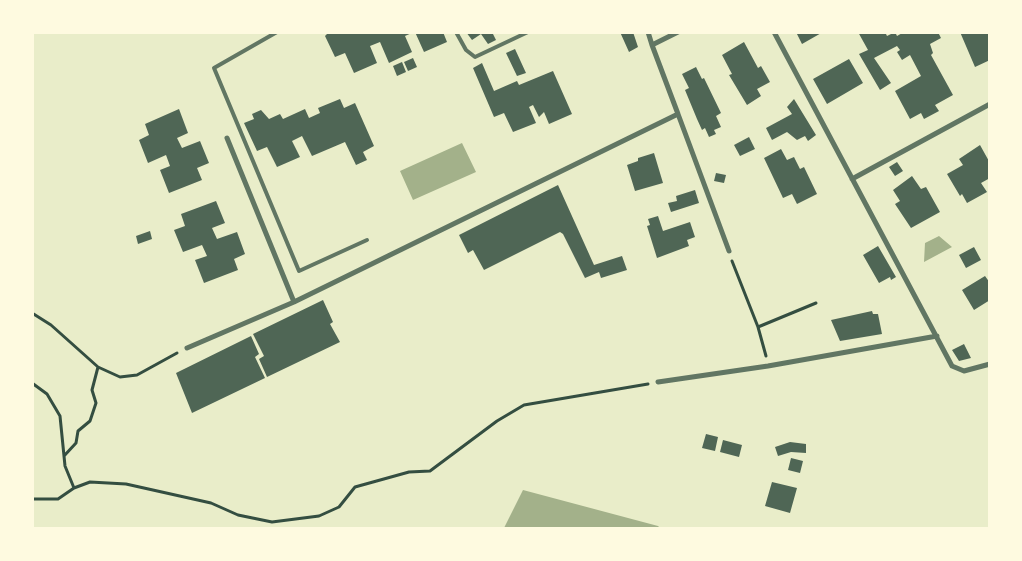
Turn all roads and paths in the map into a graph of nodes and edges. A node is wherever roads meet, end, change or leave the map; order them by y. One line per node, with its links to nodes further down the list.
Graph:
1 (277, 32): 12 (lane)
2 (456, 32): 3 (lane)
3 (528, 32)
4 (648, 32): 7 (street)
5 (678, 32): 7 (street)
6 (774, 32): 11 (street)
7 (652, 45): 9 (street)
8 (990, 104): 11 (street)
9 (678, 114): 13 (street); 14 (street)
10 (227, 138): 14 (street)
11 (852, 178): 18 (street)
12 (367, 240)
13 (729, 251): 17 (path)
14 (294, 302): 19 (street)
15 (816, 302): 17 (path)
16 (32, 313): 22 (path)
17 (758, 327): 21 (path)
18 (937, 336): 20 (street); 21 (street)
19 (187, 348): 22 (path)
20 (990, 364)
21 (768, 366): 23 (street)
22 (98, 367): 25 (path)
23 (658, 382): 26 (path)
24 (32, 383): 25 (path)
25 (63, 456): 26 (path)
26 (74, 488): 27 (path)
27 (32, 499)

